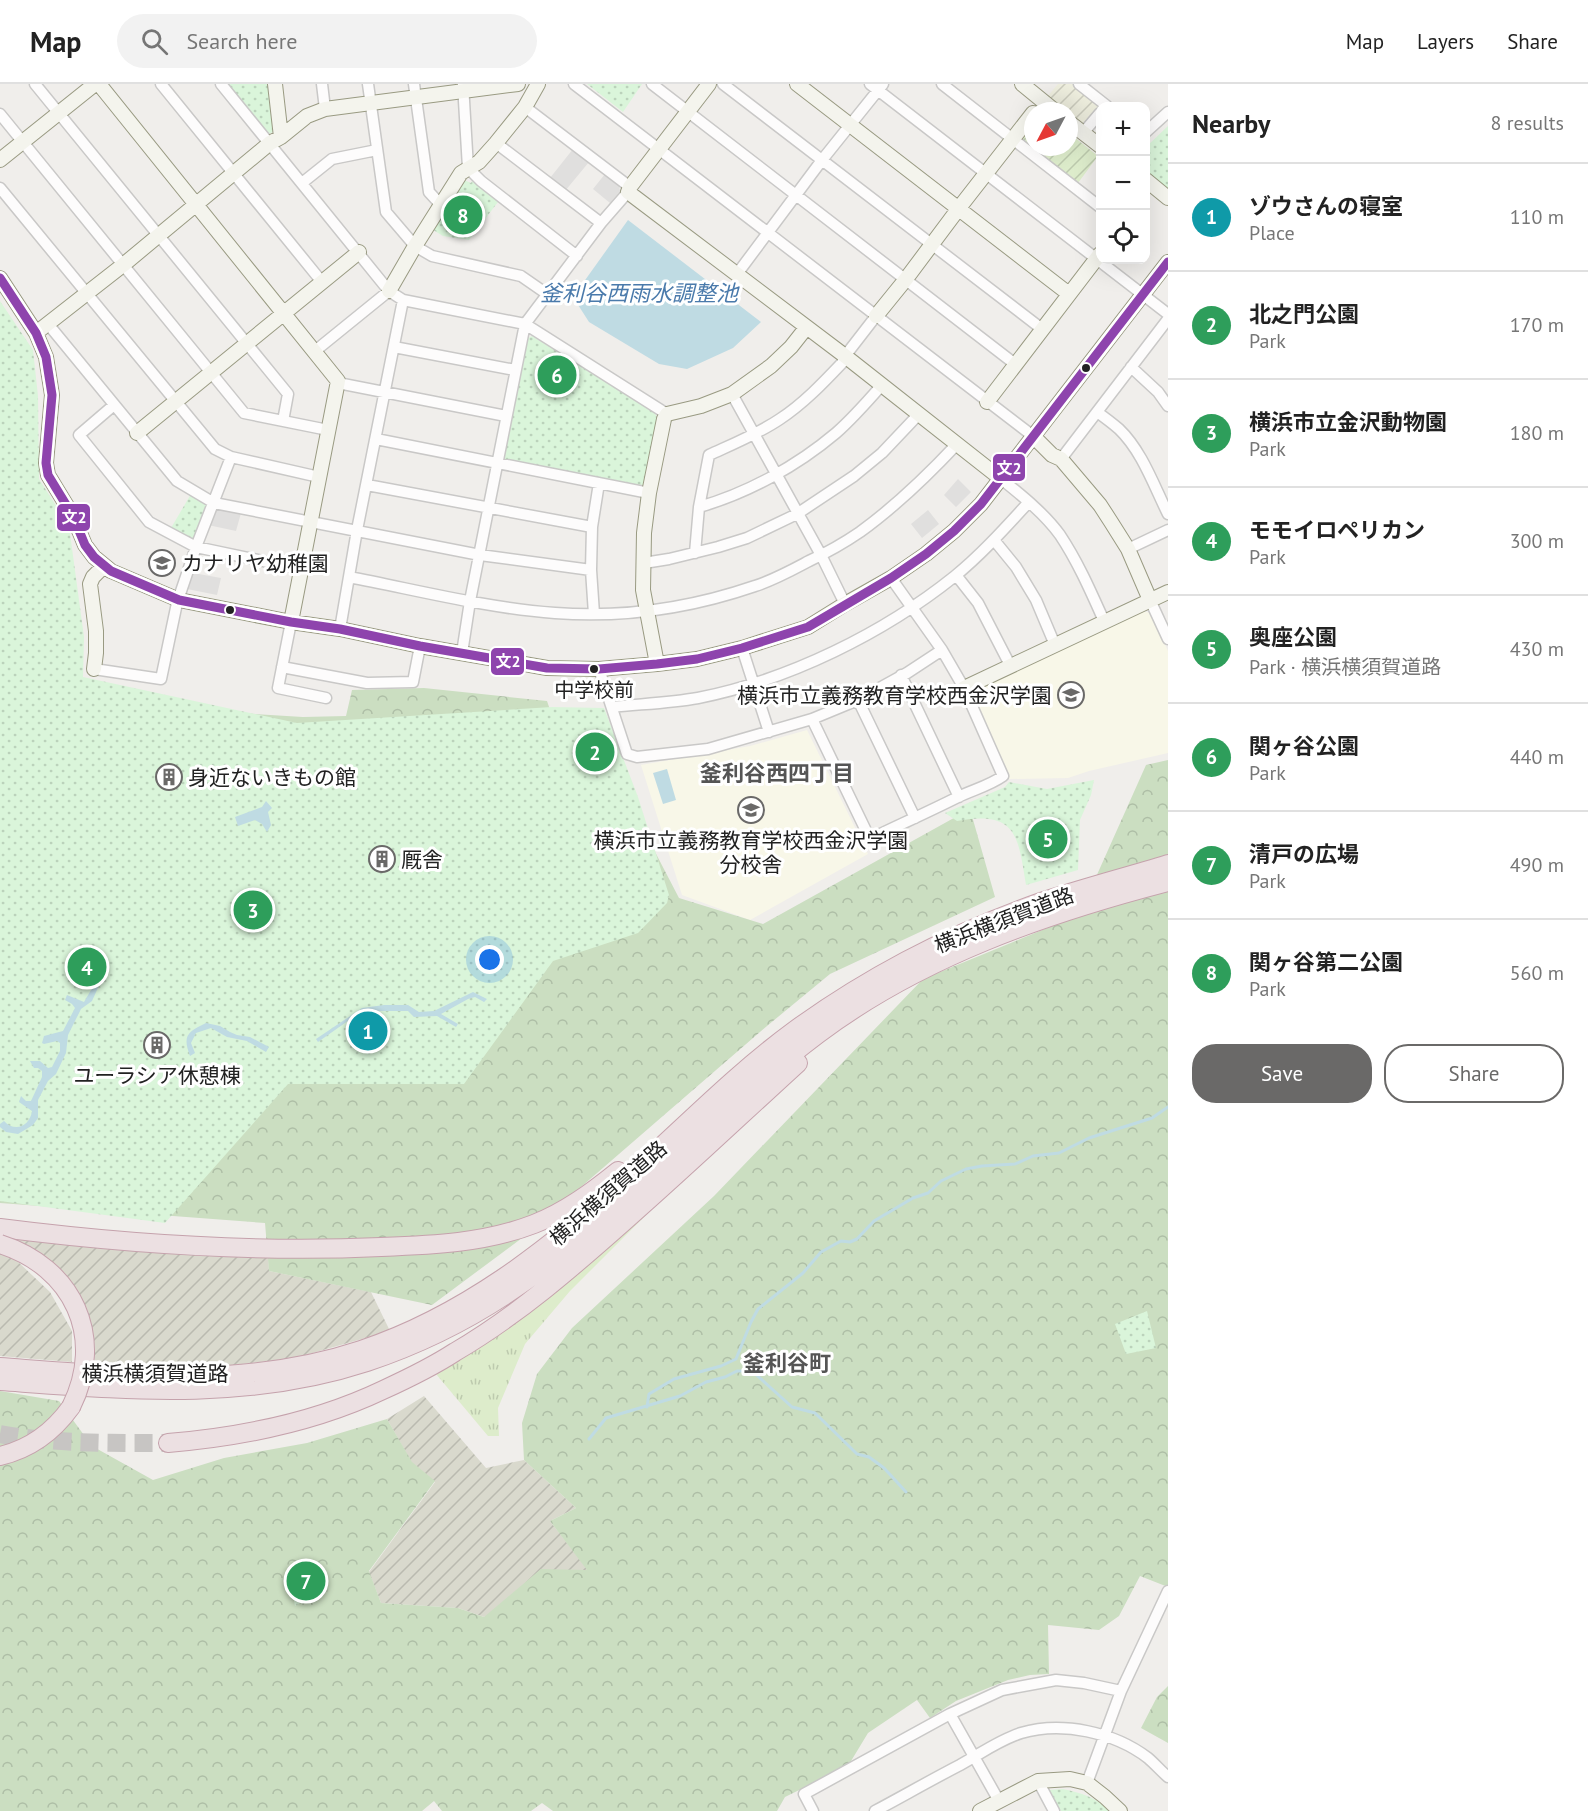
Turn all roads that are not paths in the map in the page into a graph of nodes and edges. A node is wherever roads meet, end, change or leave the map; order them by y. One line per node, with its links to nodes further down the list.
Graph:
1 (35, 84): 29 (street)
2 (97, 84): 29 (street); 56 (street)
3 (161, 84): 47 (street)
4 (221, 84): 38 (street)
5 (275, 84): 38 (street)
6 (322, 84): 26 (street)
7 (368, 84): 24 (street)
8 (518, 84): 18 (street)
9 (538, 84): 25 (street)
10 (574, 84): 42 (street)
11 (652, 84): 27 (street)
12 (709, 84): 27 (street)
13 (723, 84): 45 (street)
14 (797, 84): 32 (street)
15 (942, 84): 37 (street)
16 (1022, 84): 22 (street)
17 (1079, 84): 23 (street)
18 (482, 86): 20 (street)
19 (877, 86): 32 (street); 48 (street)
20 (464, 88): 21 (street); 46 (street)
21 (415, 91): 24 (street); 57 (street)
22 (1033, 102)
23 (1102, 102)
24 (371, 103): 26 (street); 43 (street)
25 (525, 107): 41 (street); 52 (street)
26 (326, 109): 38 (street)
27 (688, 111): 42 (street); 53 (street)
28 (1168, 112): 34 (street)
29 (59, 113): 39 (street); 61 (street)
30 (0, 114): 39 (street)
31 (1096, 119): 36 (street)
32 (851, 125): 45 (street); 58 (street)
33 (1024, 125): 37 (street)
34 (1150, 128)
35 (1078, 129): 36 (street)
36 (1083, 133): 40 (street)
37 (1013, 139): 48 (street); 55 (street)
38 (276, 140): 47 (street); 49 (street)
39 (22, 142): 44 (street); 70 (street)
40 (1096, 142)
41 (496, 143): 46 (street); 59 (street)
42 (658, 149): 52 (street); 60 (street)
43 (377, 150): 49 (street); 63 (street)
44 (0, 160)
45 (822, 160): 53 (street); 62 (street)
46 (468, 168): 57 (street); 66 (street)
47 (234, 173): 56 (street); 74 (street)
48 (987, 173): 58 (street); 65 (street)
49 (302, 183): 64 (street)
50 (0, 188): 76 (street)
51 (1150, 188): 54 (street)
52 (629, 189): 59 (street); 71 (street)
53 (798, 195): 60 (street); 73 (street)
54 (1168, 198)
55 (1096, 203)
56 (195, 204): 61 (street); 81 (street)
57 (440, 204): 63 (street)
58 (959, 208): 62 (street); 78 (street)
59 (601, 223): 66 (street)
60 (767, 233): 71 (street); 82 (street)
61 (158, 236): 70 (street); 89 (street)
62 (931, 244): 73 (street); 87 (street)
63 (415, 246): 75 (street); 77 (street)
64 (358, 252): 74 (street); 75 (street)
65 (1096, 254)
66 (577, 256): 77 (street)
67 (1096, 260): 78 (street)
68 (1168, 262): 79 (street)
69 (1108, 264): 79 (street)
70 (123, 265): 76 (street); 96 (street)
71 (736, 274): 86 (street)
72 (0, 278): 88 (street)
73 (906, 279): 82 (street); 93 (street)
74 (322, 282): 81 (street)
75 (389, 291): 80 (street); 91 (street)
76 (86, 293): 84 (street); 101 (street)
77 (547, 294): 85 (street)
78 (1069, 294): 87 (street)
79 (1143, 295): 83 (street); 113 (street)
80 (403, 300): 85 (street); 90 (street)
81 (284, 313): 89 (street); 91 (street)
82 (876, 316): 92 (street); 102 (street)
83 (1168, 316): 94 (street)
84 (48, 324): 88 (street); 103 (street)
85 (525, 324): 95 (street); 106 (street)
86 (806, 328): 92 (street); 100 (street)
87 (1042, 329): 93 (street)
88 (36, 333): 142 (street)
89 (246, 344): 96 (street); 109 (street)
90 (394, 347): 95 (street); 99 (street)
91 (315, 351): 97 (street)
92 (845, 356): 98 (street); 112 (street)
93 (1015, 364): 102 (street)
94 (1131, 367): 104 (street); 105 (street)
95 (515, 370): 108 (street)
96 (211, 373): 101 (street); 109 (street)
97 (338, 383): 99 (street); 110 (street)
98 (881, 386): 107 (street); 119 (street)
99 (385, 393): 108 (street); 114 (street)
100 (732, 394): 106 (street); 112 (street)
101 (175, 402): 111 (street); 116 (street)
102 (987, 402): 113 (street)
103 (114, 405): 111 (street); 136 (street)
104 (1168, 406)
105 (1097, 412): 117 (street); 130 (street)
106 (667, 414): 124 (street)
107 (918, 415): 115 (street); 129 (street)
108 (506, 416): 118 (street)
109 (283, 421): 110 (street)
110 (328, 430): 120 (street)
111 (137, 433): 126 (street)
112 (754, 435): 119 (street); 127 (street)
113 (1033, 436): 117 (street); 121 (street)
114 (376, 440): 118 (street); 123 (street)
115 (957, 444): 121 (street); 140 (street)
116 (231, 457): 120 (street); 126 (street)
117 (1061, 459): 137 (street)
118 (498, 464): 122 (street); 128 (street)
119 (776, 475): 127 (street); 129 (street)
120 (319, 477): 131 (street)
121 (1000, 478): 125 (street); 147 (street)
122 (599, 483): 124 (street); 132 (street)
123 (367, 485): 128 (street); 133 (street)
124 (649, 493): 141 (street)
125 (1029, 502): 135 (street); 156 (street)
126 (214, 503): 131 (street); 136 (street)
127 (699, 507): 138 (street)
128 (488, 508): 132 (street); 139 (street)
129 (797, 514): 138 (street); 140 (street)
130 (1168, 514)
131 (310, 521): 133 (street); 143 (street)
132 (592, 527): 144 (street)
133 (357, 530): 139 (street); 146 (street)
134 (1168, 530): 137 (street)
135 (994, 540): 145 (street); 160 (street)
136 (196, 547): 143 (street); 149 (street)
137 (1128, 549): 150 (street)
138 (695, 553): 141 (street)
139 (480, 555): 144 (street); 151 (street)
140 (821, 555): 152 (street); 154 (street)
141 (644, 563): 154 (street)
142 (104, 566): 149 (street); 168 (street)
143 (301, 568): 157 (street)
144 (591, 570): 155 (street)
145 (956, 575): 153 (street); 166 (street)
146 (349, 577): 151 (street); 158 (street)
147 (891, 578): 152 (street); 153 (street)
148 (1168, 592): 150 (street)
149 (179, 600): 157 (street); 168 (street)
150 (1150, 600): 156 (street); 159 (street)
151 (470, 601): 155 (street); 164 (street)
152 (845, 603): 162 (street)
153 (913, 607): 163 (street); 171 (street)
154 (646, 612): 155 (street); 165 (street)
155 (594, 614)
156 (1104, 621): 160 (street)
157 (291, 622): 158 (street); 167 (street)
158 (340, 629): 161 (street)
159 (1168, 639)
160 (1055, 645): 166 (street)
161 (420, 646): 164 (street); 167 (street)
162 (742, 648): 165 (street); 171 (street)
163 (942, 650): 170 (street); 172 (street)
164 (462, 653): 169 (street)
165 (657, 664): 169 (street)
166 (1010, 665): 172 (street)
167 (282, 667): 173 (street)
168 (94, 669)
169 (599, 669): 175 (street)
170 (901, 675): 174 (street); 178 (street)
171 (754, 683): 175 (street); 177 (street)
172 (964, 688): 178 (street)
173 (326, 698)
174 (858, 699): 176 (street); 179 (street)
175 (612, 707): 177 (street)
176 (812, 719): 177 (street); 179 (street)
177 (769, 732)
178 (958, 796): 179 (street)
179 (915, 818)
180 (1168, 864): 182 (highway, 横浜横須賀道路)
181 (1168, 882): 182 (highway, 横浜横須賀道路)
182 (950, 947): 183 (highway, 横浜横須賀道路); 184 (highway, 横浜横須賀道路)
183 (930, 966): 187 (highway, 横浜横須賀道路); 191 (highway)
184 (854, 989): 185 (highway); 187 (highway, 横浜横須賀道路)
185 (0, 1228)
186 (0, 1244): 192 (highway, bridge)
187 (424, 1332): 188 (highway, 横浜横須賀道路)
188 (362, 1357): 189 (highway, 横浜横須賀道路); 190 (highway, 横浜横須賀道路)
189 (0, 1367)
190 (0, 1381)
191 (168, 1443)
192 (0, 1456)
193 (1168, 1591): 194 (street)
194 (1121, 1691): 195 (street); 196 (street)
195 (950, 1714): 197 (street); 202 (street)
196 (1104, 1736): 197 (street); 198 (street); 200 (street)
197 (974, 1757): 201 (street); 203 (street)
198 (1168, 1777)
199 (1038, 1781): 200 (street); 201 (street); 204 (street)
200 (1087, 1783): 205 (street)
201 (991, 1807)
202 (813, 1811)
203 (875, 1811)
204 (1054, 1811)
205 (1120, 1811)

